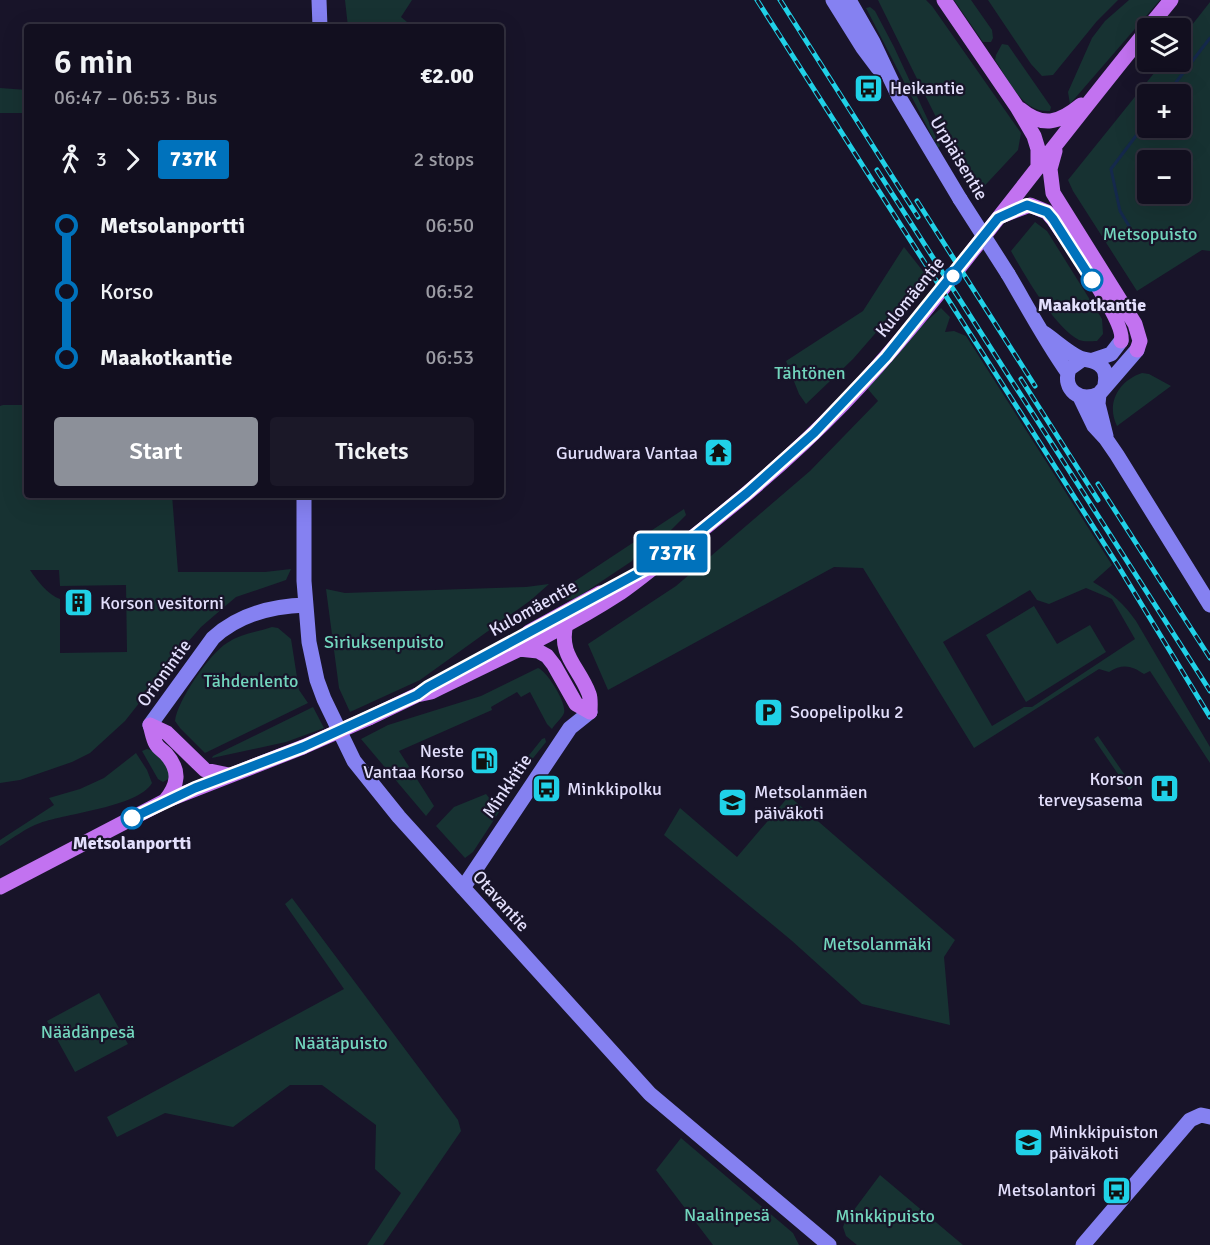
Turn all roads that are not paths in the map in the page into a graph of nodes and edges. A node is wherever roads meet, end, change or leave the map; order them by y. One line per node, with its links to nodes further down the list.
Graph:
1 (319, 0): 7 (main road)
2 (833, 0): 10 (main road, Urpiaisentie)
3 (849, 0): 10 (main road, Urpiaisentie)
4 (944, 0): 11 (main road)
5 (1169, 2): 6 (main road, Kulomäentie)
6 (1157, 18)
7 (320, 24)
8 (1137, 42): 9 (main road, Kulomäentie)
9 (1093, 95): 11 (main road); 12 (main road, Kulomäentie)
10 (899, 97): 15 (main road, Urpiaisentie, bridge)
11 (1017, 107): 13 (main road)
12 (1060, 141): 13 (main road, Kulomäentie); 18 (main road)
13 (1038, 168): 14 (main road, Kulomäentie)
14 (998, 218): 16 (main road); 22 (main road, Kulomäentie)
15 (1042, 331): 16 (main road, Urpiaisentie); 17 (main road, Urpiaisentie)
16 (1088, 360): 17 (main road); 18 (main road, Urpiaisentie)
17 (1068, 373): 19 (main road, Urpiaisentie)
18 (1102, 389): 19 (main road); 20 (main road, Urpiaisentie)
19 (1080, 397): 20 (main road, Urpiaisentie)
20 (1106, 439): 24 (main road, Urpiaisentie)
21 (304, 498): 23 (main road, Otavantie)
22 (668, 557): 25 (main road, Kulomäentie); 27 (main road, Kulomäentie)
23 (306, 605): 29 (main road, Orionintie); 36 (main road, Otavantie)
24 (1210, 605)
25 (566, 624): 26 (main road, Kulomäentie); 28 (main road)
26 (519, 649): 27 (main road, Kulomäentie); 28 (main road)
27 (417, 695): 30 (main road, Kulomäentie, bridge)
28 (590, 712): 36 (main road, Minkkitie)
29 (150, 725): 31 (main road); 32 (main road)
30 (303, 747): 31 (main road, Kulomäentie); 33 (main road, Kulomäentie)
31 (229, 775): 32 (main road, Kulomäentie)
32 (165, 801): 33 (main road, Kulomäentie)
33 (81, 847): 34 (main road, Kulomäentie)
34 (17, 879): 35 (main road, Kulomäentie); 37 (main road, Kulomäentie)
35 (0, 887)
36 (463, 888): 39 (main road, Otavantie)
37 (0, 892)
38 (1206, 1116): 40 (main road)
39 (830, 1245)
40 (1083, 1245)

